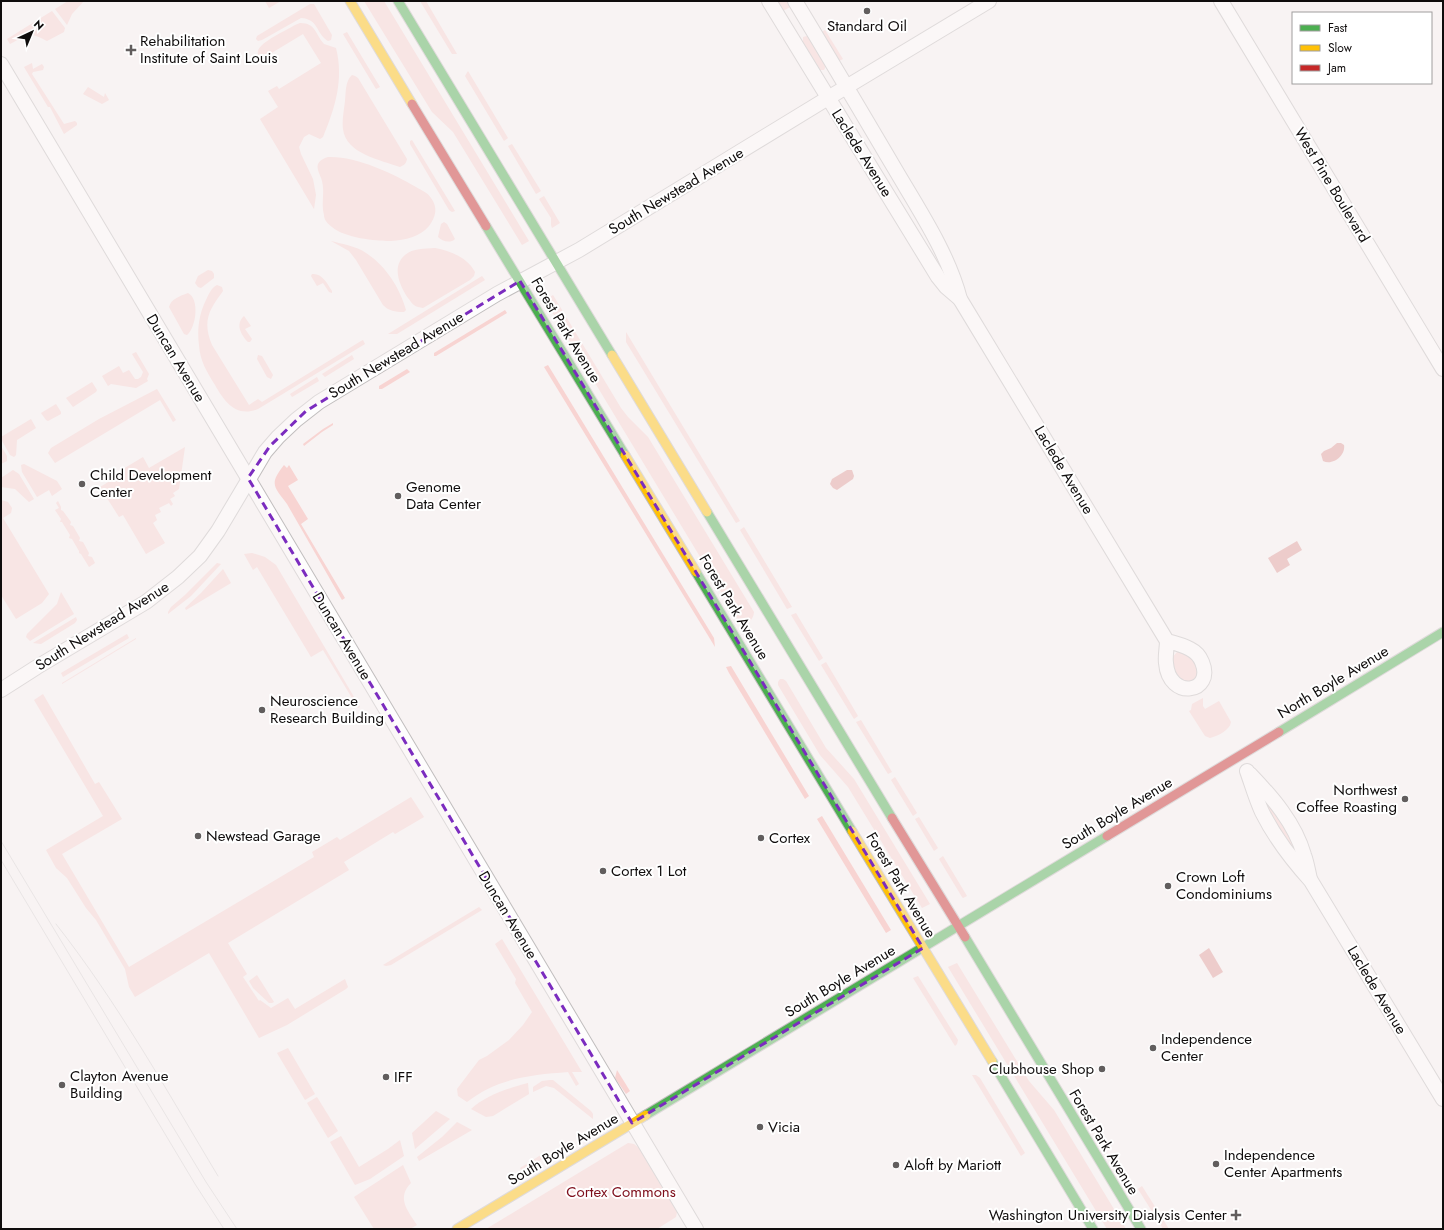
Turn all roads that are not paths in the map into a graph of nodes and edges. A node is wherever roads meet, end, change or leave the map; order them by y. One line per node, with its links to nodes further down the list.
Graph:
1 (350, 1): 11 (main road, Forest Park Avenue)
2 (398, 1): 10 (main road, Forest Park Avenue)
3 (769, 1): 9 (street, Laclede Avenue)
4 (795, 1): 8 (street, Laclede Avenue)
5 (989, 1): 8 (street, South Newstead Avenue)
6 (1221, 1): 13 (street, West Pine Boulevard)
7 (1, 64): 14 (street, Duncan Avenue)
8 (846, 86): 9 (street, South Newstead Avenue); 12 (street, Laclede Avenue)
9 (828, 98): 10 (street, South Newstead Avenue); 12 (street, Laclede Avenue)
10 (556, 263): 11 (street, South Newstead Avenue); 19 (main road, Forest Park Avenue)
11 (520, 281): 14 (street, South Newstead Avenue); 20 (main road, Forest Park Avenue)
12 (960, 299): 16 (street, Laclede Avenue)
13 (1443, 369)
14 (248, 478): 17 (street, South Newstead Avenue); 22 (street, Duncan Avenue)
15 (1443, 632): 18 (main road, North Boyle Avenue)
16 (1167, 641)
17 (2, 689)
18 (1237, 756): 19 (main road, South Boyle Avenue); 21 (street, Laclede Avenue)
19 (957, 926): 20 (main road, South Boyle Avenue); 26 (main road, Forest Park Avenue)
20 (923, 948): 22 (main road, South Boyle Avenue); 25 (main road, Forest Park Avenue)
21 (1443, 1099)
22 (632, 1123): 23 (main road, South Boyle Avenue); 24 (street, Duncan Avenue)
23 (457, 1229)
24 (696, 1229)
25 (1093, 1229)
26 (1141, 1229)

